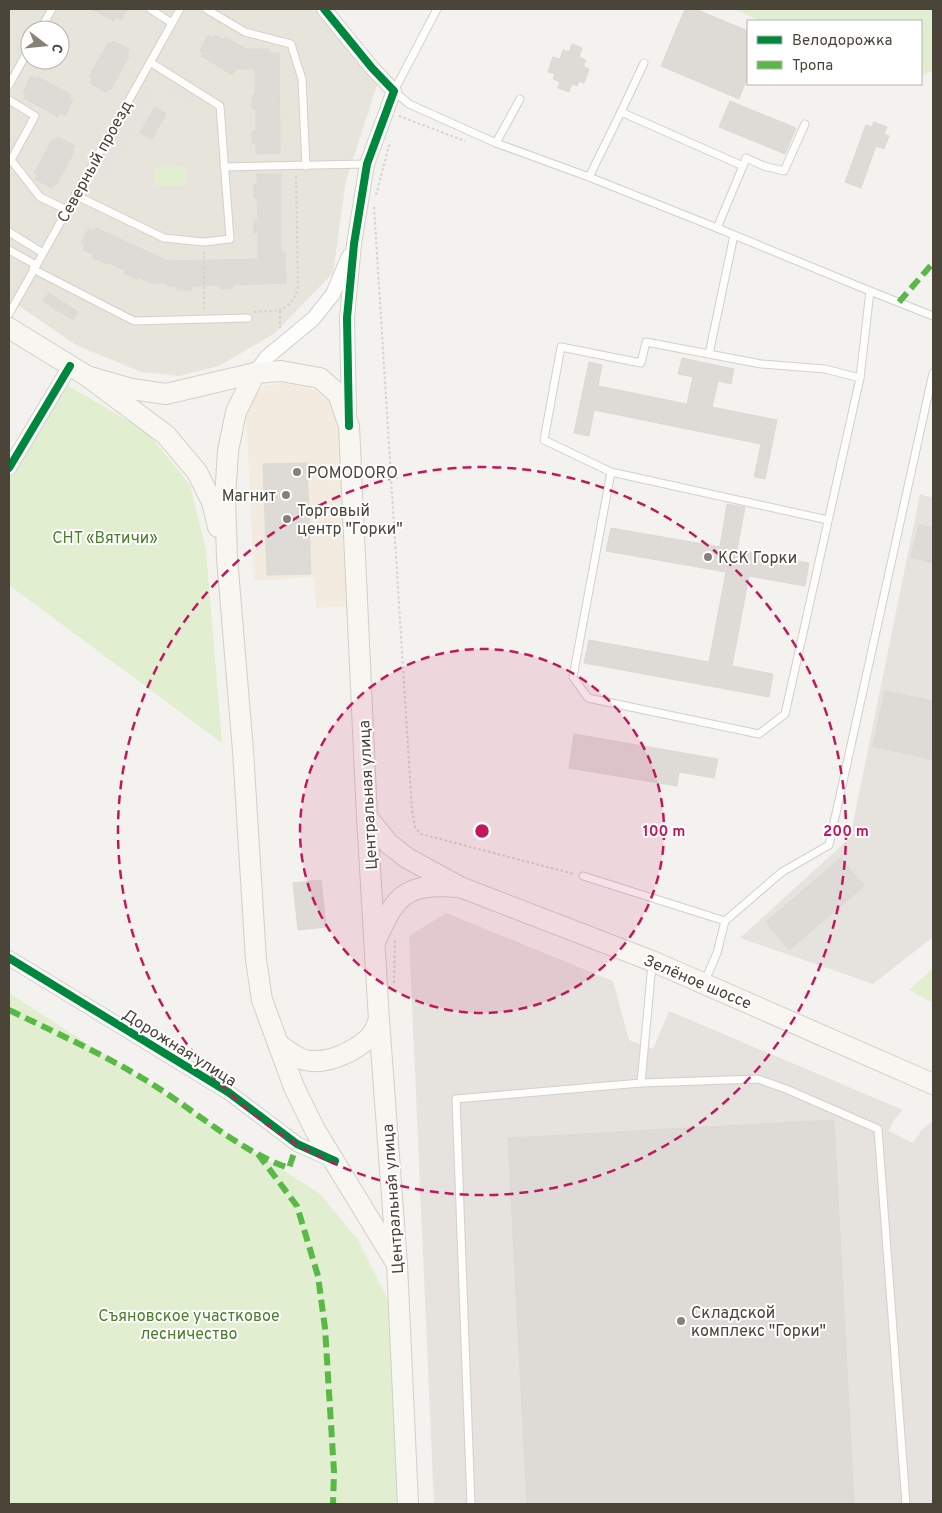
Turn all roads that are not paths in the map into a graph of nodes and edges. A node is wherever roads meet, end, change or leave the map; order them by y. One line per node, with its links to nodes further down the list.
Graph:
1 (52, 9): 7 (lane)
2 (150, 9): 8 (lane)
3 (180, 9): 8 (lane, Северный проезд)
4 (206, 9): 20 (lane)
5 (324, 9): 13 (street)
6 (438, 9): 13 (lane)
7 (46, 20)
8 (172, 23): 9 (lane, Северный проезд)
9 (150, 62): 22 (lane); 24 (lane, Северный проезд)
10 (644, 63): 16 (lane)
11 (20, 65): 12 (lane)
12 (9, 85)
13 (394, 91): 18 (lane); 19 (street, Центральная улица)
14 (520, 99): 18 (lane)
15 (9, 100): 25 (lane)
16 (622, 112): 21 (lane); 23 (lane)
17 (805, 124): 21 (lane)
18 (496, 143): 23 (lane)
19 (366, 164): 20 (lane); 29 (street, Центральная улица)
20 (306, 166): 22 (lane)
21 (743, 166): 26 (lane)
22 (224, 167): 24 (lane)
23 (589, 177): 26 (lane)
24 (75, 195): 25 (lane, Северный проезд)
25 (67, 210): 31 (lane, Северный проезд)
26 (717, 228): 28 (lane)
27 (9, 232): 31 (lane)
28 (734, 235): 33 (lane); 38 (lane)
29 (354, 244): 40 (street); 44 (street, Центральная улица)
30 (9, 250): 32 (lane)
31 (43, 253): 32 (lane, Северный проезд)
32 (35, 267): 34 (lane, Северный проезд); 36 (lane)
33 (870, 291): 35 (lane); 43 (lane)
34 (9, 314)
35 (933, 316)
36 (248, 318)
37 (9, 328): 39 (main road)
38 (709, 354): 43 (lane); 46 (lane)
39 (70, 366): 42 (main road); 45 (street)
40 (255, 373): 42 (main road); 44 (main road); 48 (main road)
41 (933, 374): 52 (lane)
42 (88, 376): 48 (main road)
43 (860, 378): 47 (lane)
44 (349, 426): 49 (main road, Центральная улица)
45 (11, 460)
46 (611, 472): 47 (lane); 47 (lane)
47 (828, 520)
48 (227, 558): 58 (main road)
49 (367, 817): 51 (main road); 53 (main road, Центральная улица)
50 (583, 876): 52 (lane)
51 (460, 887): 53 (main road); 55 (main road, Зелёное шоссе)
52 (725, 921): 56 (lane)
53 (375, 942): 57 (main road, Центральная улица)
54 (9, 958): 61 (street, Дорожная улица)
55 (652, 961): 56 (main road, Зелёное шоссе); 59 (lane)
56 (704, 984): 60 (main road, Зелёное шоссе)
57 (379, 1020): 58 (main road); 62 (main road, Центральная улица)
58 (278, 1044): 61 (main road)
59 (641, 1083): 64 (lane); 65 (lane)
60 (933, 1084)
61 (335, 1161): 62 (main road)
62 (398, 1264): 63 (main road, Центральная улица)
63 (408, 1504)
64 (472, 1504)
65 (906, 1504)

